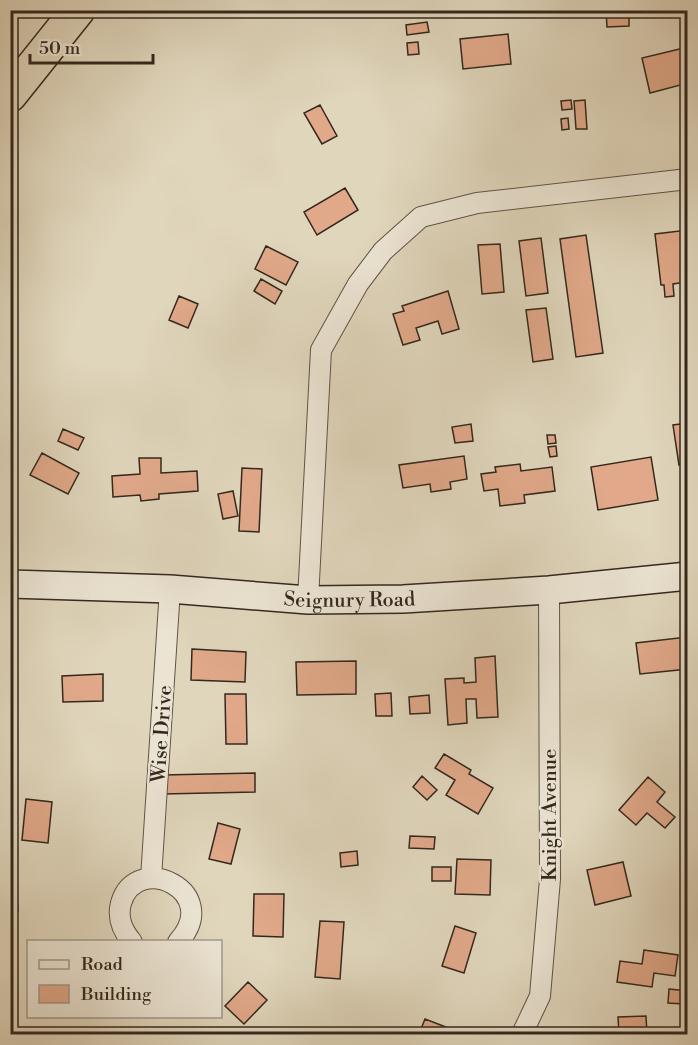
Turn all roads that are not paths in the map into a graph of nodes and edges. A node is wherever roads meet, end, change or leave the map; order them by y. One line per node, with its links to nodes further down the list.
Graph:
1 (78, 10): 2 (highway)
2 (10, 95)
3 (687, 179): 8 (street)
4 (687, 576): 7 (main road, Seignury Road)
5 (10, 584): 6 (main road, Seignury Road)
6 (171, 589): 8 (main road, Seignury Road); 9 (street, Wise Drive)
7 (549, 590): 8 (main road, Seignury Road); 12 (street, Knight Avenue)
8 (308, 600)
9 (151, 878): 10 (street); 11 (street)
10 (130, 940)
11 (180, 940)
12 (522, 1035)

